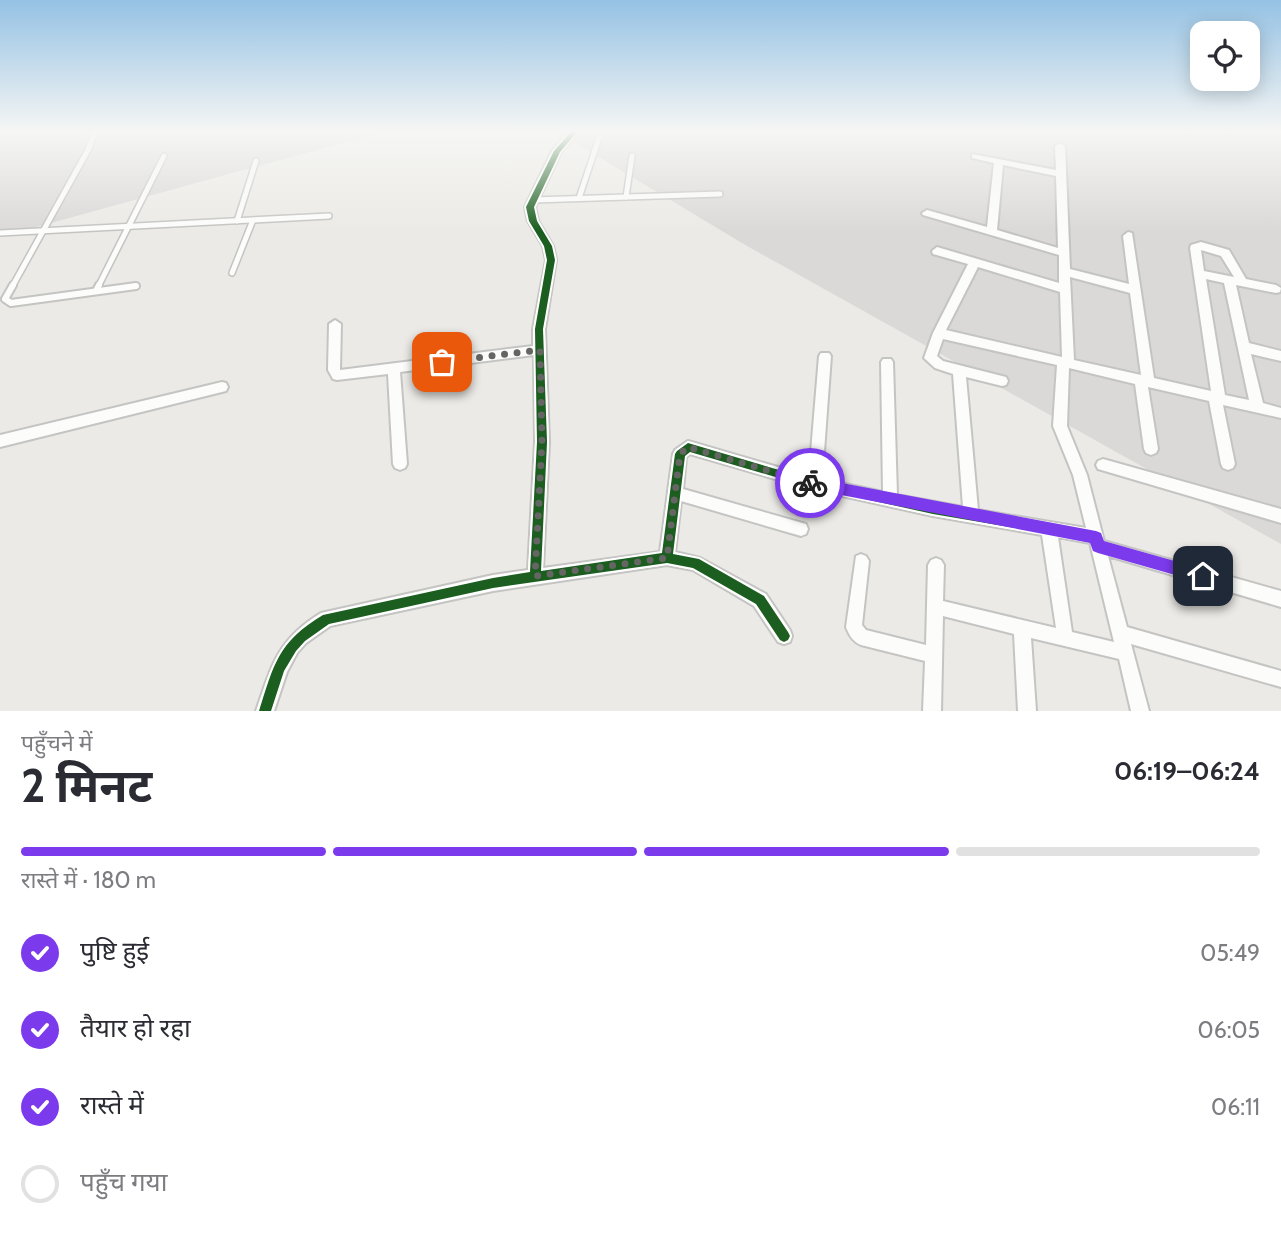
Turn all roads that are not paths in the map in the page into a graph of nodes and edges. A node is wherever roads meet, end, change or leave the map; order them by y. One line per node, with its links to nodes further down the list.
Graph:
1 (79, 165): 20 (lane)
2 (159, 165): 19 (lane)
3 (255, 165): 18 (lane)
4 (550, 165): 14 (street)
5 (590, 165): 13 (lane)
6 (631, 165): 12 (lane)
7 (999, 165): 21 (street)
8 (1019, 165): 10 (street)
9 (1061, 165): 10 (street)
10 (1061, 174): 25 (street)
11 (720, 194): 12 (lane)
12 (626, 197): 13 (lane)
13 (579, 198): 14 (lane)
14 (532, 200): 40 (street)
15 (927, 213): 21 (street)
16 (329, 216): 17 (lane)
17 (253, 220): 18 (lane); 28 (lane)
18 (237, 221): 19 (lane)
19 (129, 226): 20 (lane); 36 (lane)
20 (43, 230): 22 (lane); 36 (lane)
21 (992, 232): 25 (street)
22 (0, 233)
23 (1128, 236): 35 (street)
24 (937, 251): 26 (street)
25 (1064, 253): 27 (street)
26 (975, 262): 33 (street); 38 (street)
27 (1065, 272): 33 (street); 35 (street)
28 (232, 273)
29 (1199, 274): 30 (street); 31 (street); 50 (street)
30 (1229, 280): 31 (street); 39 (street)
31 (1243, 283): 34 (street)
32 (136, 286): 36 (lane)
33 (1065, 289): 44 (street)
34 (1276, 289)
35 (1135, 290): 48 (street)
36 (96, 291)
37 (335, 324): 45 (street)
38 (939, 333): 44 (street); 46 (street)
39 (1244, 347): 42 (street); 51 (street)
40 (540, 350): 45 (street); 69 (street)
41 (825, 356): 58 (street)
42 (1281, 356)
43 (887, 362): 60 (street)
44 (1065, 363): 48 (street); 65 (street)
45 (394, 368): 55 (street)
46 (960, 370): 47 (street); 61 (street)
47 (1002, 381)
48 (1145, 381): 50 (street); 54 (street)
49 (222, 387): 53 (street)
50 (1217, 398): 51 (street); 56 (street)
51 (1257, 407): 52 (street)
52 (1281, 413)
53 (0, 441)
54 (1151, 449)
55 (400, 464)
56 (1228, 464)
57 (1103, 465): 62 (street)
58 (815, 484): 59 (street); 60 (street)
59 (675, 493): 63 (street); 66 (street)
60 (890, 499): 61 (street)
61 (971, 515): 64 (street)
62 (1281, 516)
63 (801, 529)
64 (1049, 529): 65 (street); 75 (street)
65 (1097, 542): 70 (street); 73 (street)
66 (667, 558): 69 (street); 74 (street)
67 (861, 561): 77 (street)
68 (936, 565): 71 (street)
69 (535, 576): 79 (street)
70 (1281, 599)
71 (937, 607): 72 (street); 77 (street)
72 (1022, 628): 75 (street); 81 (street)
73 (1120, 633): 76 (street); 78 (street)
74 (784, 636)
75 (1065, 638): 76 (street)
76 (1126, 653): 82 (street)
77 (935, 655): 80 (street)
78 (1281, 679)
79 (265, 711)
80 (932, 711)
81 (1027, 711)
82 (1140, 711)

